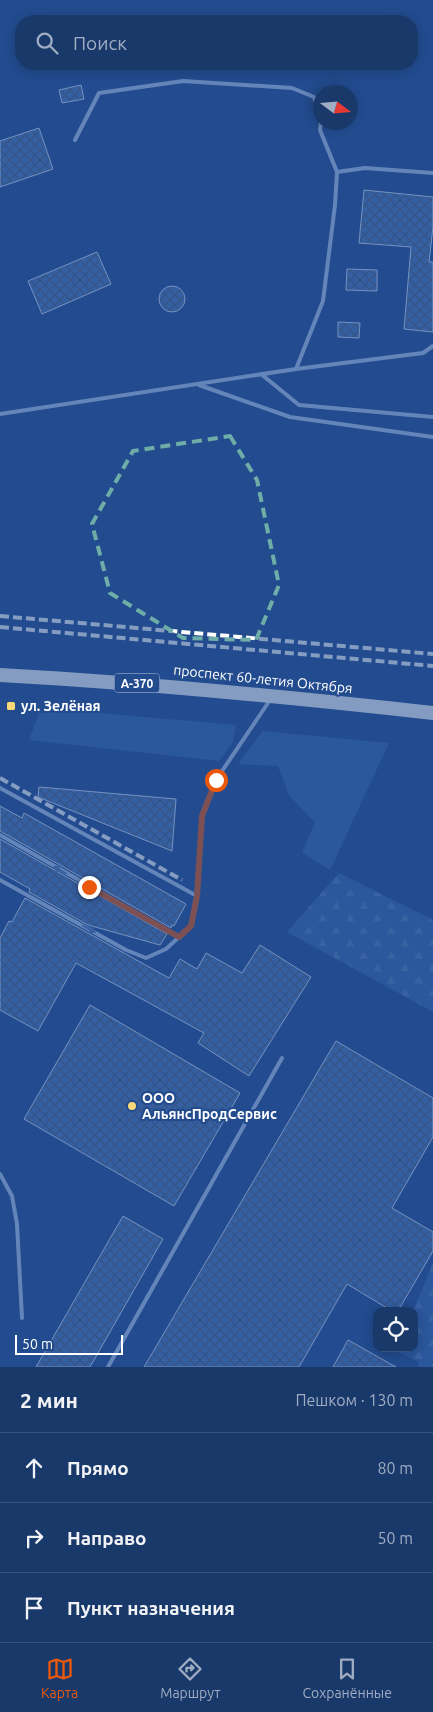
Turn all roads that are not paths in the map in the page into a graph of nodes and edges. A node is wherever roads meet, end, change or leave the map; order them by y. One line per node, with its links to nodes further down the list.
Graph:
1 (313, 97): 3 (lane)
2 (320, 130): 4 (lane)
3 (75, 140)
4 (337, 172): 5 (lane); 7 (lane)
5 (433, 173)
6 (433, 346): 7 (lane)
7 (296, 369): 8 (lane)
8 (261, 374): 9 (lane); 11 (lane)
9 (197, 384): 10 (lane); 12 (lane)
10 (0, 414)
11 (433, 417)
12 (433, 436)
13 (0, 675): 14 (highway, проспект 60-летия Октября / А-370)
14 (274, 696): 15 (highway, проспект 60-летия Октября / А-370); 19 (lane)
15 (433, 712)
16 (0, 788): 19 (lane)
17 (0, 835): 20 (lane, one-way to 17)
18 (0, 880): 20 (lane, one-way to 20)
19 (197, 896): 20 (lane)
20 (179, 937)
21 (282, 1058): 24 (lane)
22 (0, 1174): 23 (lane)
23 (22, 1318)
24 (108, 1367)

